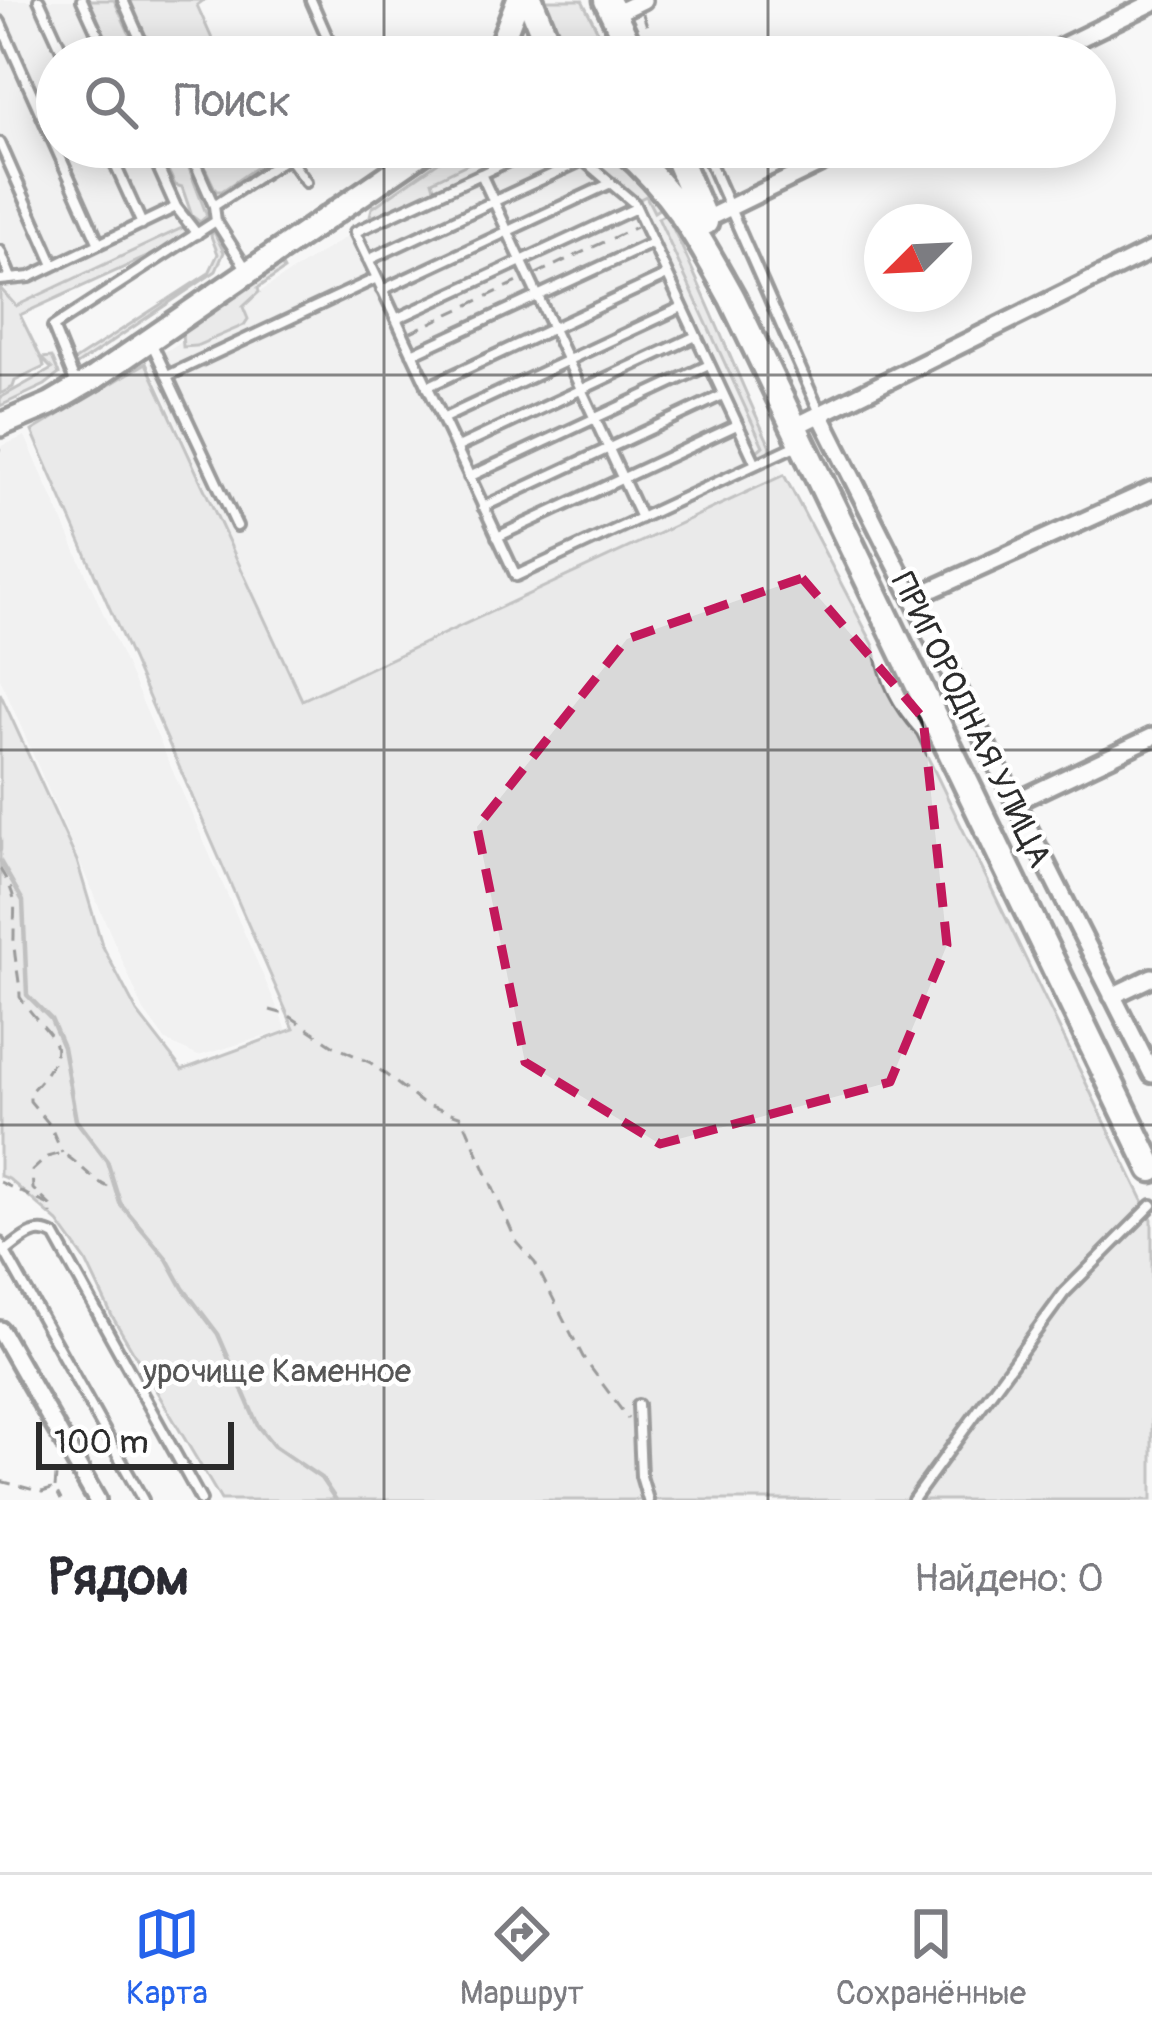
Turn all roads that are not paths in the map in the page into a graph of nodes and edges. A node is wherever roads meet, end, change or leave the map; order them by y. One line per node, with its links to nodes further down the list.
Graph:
1 (39, 0): 10 (lane)
2 (82, 0): 11 (lane)
3 (123, 0): 12 (lane)
4 (311, 0): 13 (lane)
5 (518, 0): 14 (street)
6 (530, 0): 15 (main road)
7 (1152, 3): 17 (street)
8 (624, 5): 16 (main road)
9 (0, 22): 18 (lane)
10 (55, 36)
11 (98, 36)
12 (139, 36)
13 (327, 36)
14 (504, 36)
15 (545, 36)
16 (630, 36)
17 (1084, 36)
18 (36, 103)
19 (0, 143): 55 (lane)
20 (65, 168): 50 (lane)
21 (116, 168): 46 (lane)
22 (158, 168): 41 (lane)
23 (197, 168): 40 (lane)
24 (271, 168): 40 (lane)
25 (296, 168): 37 (lane)
26 (393, 168): 35 (street)
27 (394, 168): 35 (street)
28 (494, 168): 36 (lane)
29 (566, 168): 39 (lane)
30 (593, 168): 38 (lane)
31 (643, 168): 63 (main road, ПРИГОРОДНАЯ УЛИЦА)
32 (682, 168): 44 (main road, ПРИГОРОДНАЯ УЛИЦА)
33 (713, 168): 42 (lane)
34 (811, 168): 42 (street)
35 (391, 170): 56 (street)
36 (481, 174): 39 (lane); 53 (lane)
37 (306, 182)
38 (611, 183): 43 (lane); 47 (lane)
39 (494, 201): 47 (lane); 53 (lane)
40 (214, 206): 45 (lane)
41 (176, 207): 46 (lane); 48 (lane)
42 (730, 207): 44 (street); 77 (lane)
43 (636, 208): 49 (lane); 54 (lane)
44 (704, 220): 63 (main road, ПРИГОРОДНАЯ УЛИЦА)
45 (216, 221): 48 (lane); 56 (lane)
46 (142, 224): 50 (lane)
47 (508, 232): 54 (lane); 61 (lane)
48 (197, 234): 74 (lane)
49 (652, 242): 57 (lane); 62 (lane)
50 (99, 244): 55 (lane)
51 (1152, 250): 77 (street)
52 (0, 251): 58 (lane)
53 (368, 260): 59 (lane)
54 (521, 261): 62 (lane); 65 (lane)
55 (54, 265): 58 (lane)
56 (248, 272): 68 (street)
57 (668, 275): 64 (lane); 66 (lane)
58 (11, 278): 60 (lane)
59 (377, 278): 61 (lane); 72 (lane)
60 (0, 280)
61 (382, 290): 65 (lane)
62 (538, 296): 66 (lane); 69 (lane)
63 (732, 298): 82 (main road, ПРИГОРОДНАЯ УЛИЦА)
64 (682, 307): 67 (lane); 70 (lane)
65 (396, 320): 69 (lane)
66 (553, 328): 70 (lane); 73 (lane)
67 (696, 336): 71 (lane); 75 (lane)
68 (151, 340): 72 (lane); 74 (street)
69 (412, 354): 73 (lane)
70 (568, 360): 75 (lane); 79 (lane)
71 (709, 365): 76 (lane); 78 (lane)
72 (167, 376): 91 (lane)
73 (428, 387): 79 (lane)
74 (79, 388): 80 (street)
75 (581, 390): 78 (lane); 83 (lane)
76 (723, 395): 81 (lane); 84 (lane)
77 (820, 414): 82 (street); 93 (street, ПРИГОРОДНАЯ УЛИЦА)
78 (595, 418): 84 (lane); 86 (lane)
79 (442, 419): 83 (lane)
80 (0, 425)
81 (737, 425): 85 (lane); 87 (lane)
82 (798, 435): 85 (lane); 99 (main road, ПРИГОРОДНАЯ УЛИЦА)
83 (456, 448): 86 (lane)
84 (609, 448): 87 (lane); 89 (lane)
85 (755, 464): 90 (lane)
86 (470, 477): 89 (lane)
87 (623, 478): 90 (lane); 92 (lane)
88 (1152, 490): 93 (street)
89 (483, 507): 92 (lane)
90 (641, 518): 92 (lane)
91 (237, 526)
92 (497, 537)
93 (913, 598): 95 (street, ПРИГОРОДНАЯ УЛИЦА)
94 (1152, 737): 95 (street)
95 (1015, 802): 97 (street, ПРИГОРОДНАЯ УЛИЦА)
96 (1152, 977): 97 (street)
97 (1112, 996): 98 (street, ПРИГОРОДНАЯ УЛИЦА)
98 (1152, 1074)
99 (1152, 1169)
100 (1152, 1205): 108 (lane)
101 (3, 1247): 105 (lane); 106 (lane)
102 (0, 1330): 104 (street)
103 (638, 1405): 107 (lane)
104 (97, 1500)
105 (143, 1500)
106 (201, 1500)
107 (647, 1500)
108 (913, 1500)

